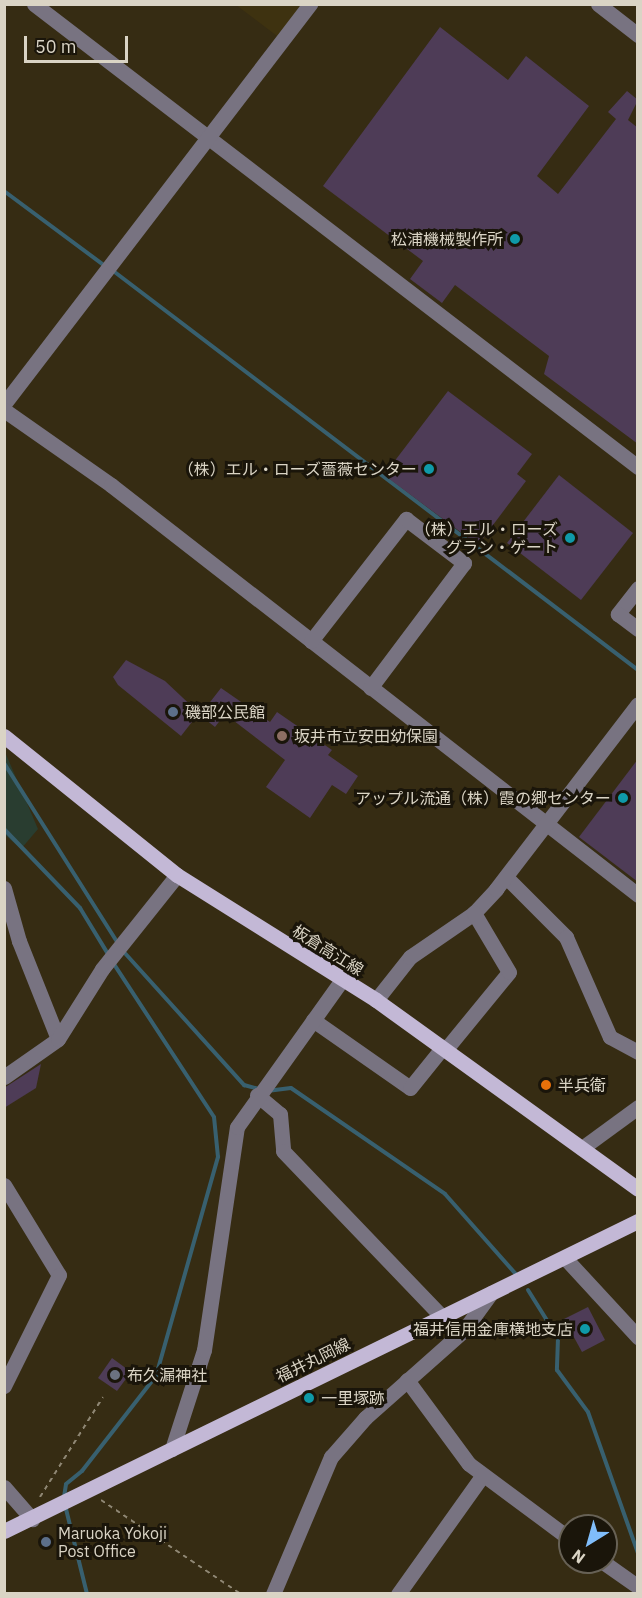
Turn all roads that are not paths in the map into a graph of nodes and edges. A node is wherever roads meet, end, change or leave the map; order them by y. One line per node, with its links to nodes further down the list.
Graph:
1 (34, 4): 5 (street)
2 (310, 4): 5 (street)
3 (598, 4): 4 (street)
4 (638, 35)
5 (207, 136): 6 (street); 8 (street)
6 (4, 404)
7 (4, 410): 11 (street)
8 (638, 467)
9 (638, 588): 10 (street)
10 (638, 629)
11 (311, 641): 12 (street); 12 (street)
12 (370, 688): 15 (street)
13 (638, 704): 15 (street)
14 (4, 736): 16 (main road, 板倉高江線)
15 (547, 825): 17 (street); 19 (street)
16 (177, 875): 21 (main road, 板倉高江線); 24 (street)
17 (506, 877): 20 (street); 26 (street)
18 (4, 888): 24 (street)
19 (638, 895)
20 (474, 914): 22 (street); 25 (street)
21 (342, 980): 22 (main road, 板倉高江線); 23 (street)
22 (376, 1000): 25 (main road, 板倉高江線)
23 (313, 1020): 25 (street); 28 (street)
24 (58, 1039): 27 (street)
25 (444, 1048): 30 (main road, 板倉高江線)
26 (638, 1052)
27 (4, 1077)
28 (257, 1095): 36 (street); 40 (street)
29 (638, 1107): 30 (street)
30 (582, 1148): 32 (main road, 板倉高江線)
31 (5, 1185): 39 (street)
32 (638, 1189)
33 (638, 1221): 34 (main road, 福井丸岡線)
34 (565, 1258): 35 (main road, 福井丸岡線); 37 (street)
35 (491, 1293): 36 (main road, 福井丸岡線); 38 (street)
36 (442, 1317): 40 (main road, 福井丸岡線)
37 (638, 1337)
38 (407, 1380): 41 (street); 49 (street)
39 (4, 1386)
40 (172, 1449): 43 (main road, 福井丸岡線)
41 (483, 1475): 44 (street); 48 (street)
42 (4, 1486): 43 (street)
43 (30, 1516): 45 (main road, 福井丸岡線)
44 (558, 1530)
45 (4, 1531)
46 (618, 1573): 47 (street)
47 (637, 1586)
48 (405, 1591)
49 (273, 1593)

